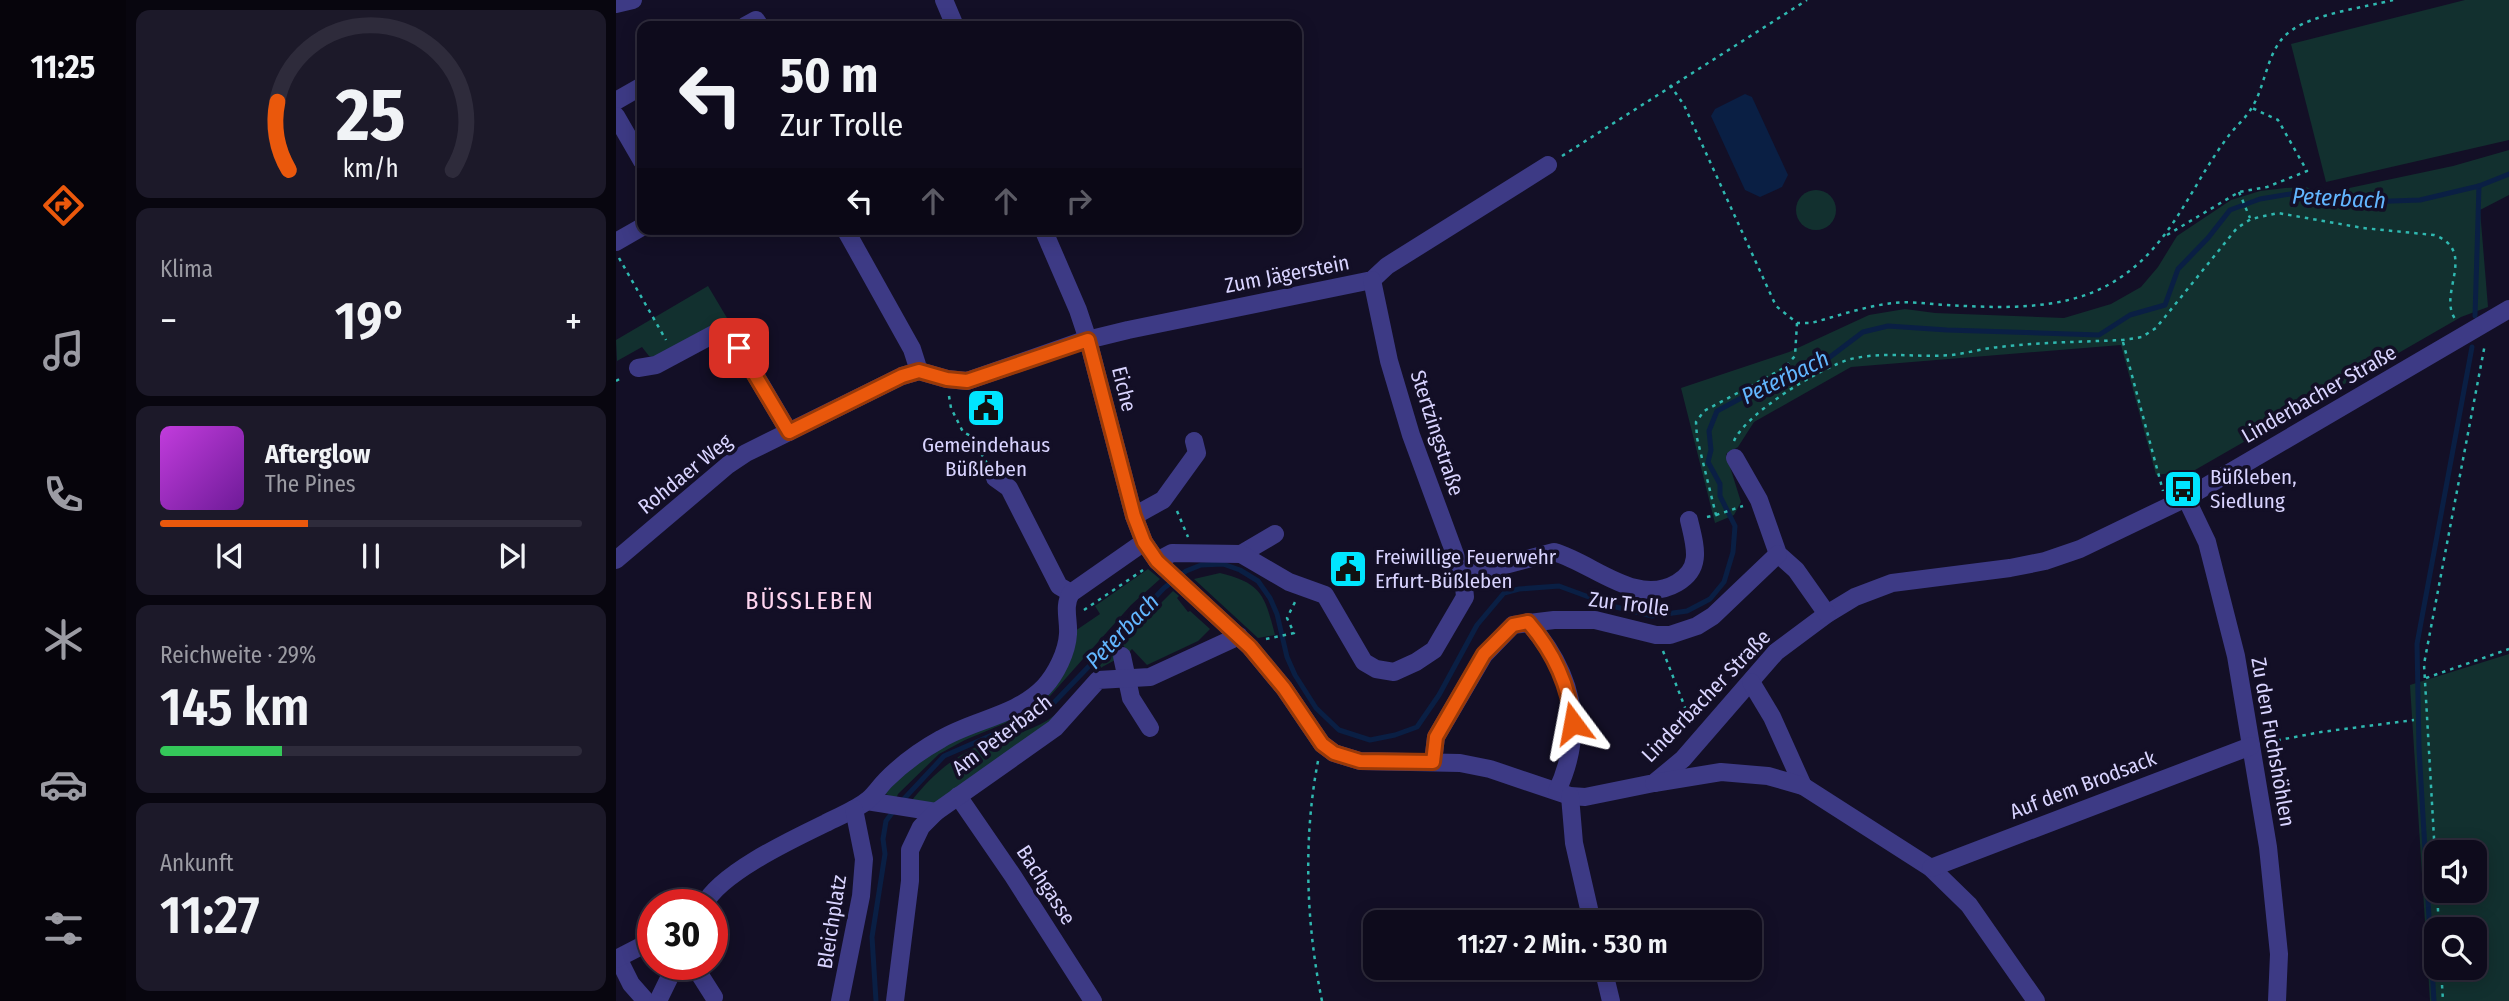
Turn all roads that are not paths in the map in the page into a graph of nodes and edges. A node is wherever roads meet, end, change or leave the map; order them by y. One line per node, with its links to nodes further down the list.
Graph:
1 (633, 0): 3 (street)
2 (944, 0): 4 (street)
3 (616, 4)
4 (954, 21)
5 (637, 89): 6 (street)
6 (616, 101)
7 (616, 116): 8 (street)
8 (637, 152)
9 (1548, 165): 14 (street, Zum Jägerstein)
10 (637, 230): 13 (street)
11 (848, 235): 18 (street)
12 (1046, 235): 16 (street, Eiche)
13 (616, 242)
14 (1372, 280): 16 (street, Zum Jägerstein); 32 (street, Stertzingstraße)
15 (2509, 309): 23 (street, Linderbacher Straße)
16 (1088, 340): 18 (street); 24 (street, Eiche)
17 (638, 368): 19 (street)
18 (919, 371): 19 (street, Rohdaer Weg)
19 (789, 432): 30 (street, Rohdaer Weg)
20 (1194, 441): 24 (street)
21 (1735, 458): 29 (street)
22 (995, 478): 35 (street)
23 (2186, 498): 36 (street, Linderbacher Straße); 43 (street, Zu den Fuchshöhlen)
24 (1134, 516): 27 (street, Eiche)
25 (1689, 520): 32 (street)
26 (1275, 534): 28 (street)
27 (1144, 542): 31 (street, Eiche); 35 (street)
28 (1241, 554): 31 (street); 34 (street)
29 (1778, 554): 36 (street); 37 (street, Zur Trolle)
30 (616, 560)
31 (1164, 566): 38 (street)
32 (1462, 576): 34 (street, Stertzingstraße)
33 (1331, 579): 34 (street)
34 (1308, 589)
35 (1071, 593): 49 (street)
36 (1827, 614): 41 (street, Linderbacher Straße)
37 (1528, 622): 44 (street, Zur Trolle); 47 (street)
38 (1239, 636): 40 (street, Am Peterbach); 44 (street, Linderbacher Straße)
39 (1122, 656): 40 (street)
40 (1128, 677): 42 (street); 48 (street, Am Peterbach)
41 (1751, 682): 45 (street, Linderbacher Straße); 46 (street)
42 (1150, 728)
43 (2251, 746): 51 (street, Auf dem Brodsack); 67 (street, Zu den Fuchshöhlen)
44 (1433, 762): 47 (street, Linderbacher Straße)
45 (1654, 783): 46 (street); 47 (street, Linderbacher Straße)
46 (1803, 786): 51 (street)
47 (1564, 793): 53 (street)
48 (958, 796): 50 (street, Am Peterbach); 64 (street, Bachgasse)
49 (860, 805): 50 (street); 52 (street); 62 (street, Bleichplatz)
50 (936, 812): 63 (street, Am Peterbach)
51 (1931, 868): 66 (street)
52 (716, 889)
53 (1589, 910)
54 (637, 948): 55 (street)
55 (617, 959): 60 (street)
56 (668, 980): 61 (street)
57 (703, 980): 59 (street)
58 (1606, 980): 65 (street)
59 (714, 997)
60 (646, 1001)
61 (658, 1001)
62 (841, 1001)
63 (895, 1001)
64 (1093, 1001)
65 (1611, 1001)
66 (2036, 1001)
67 (2277, 1001)

